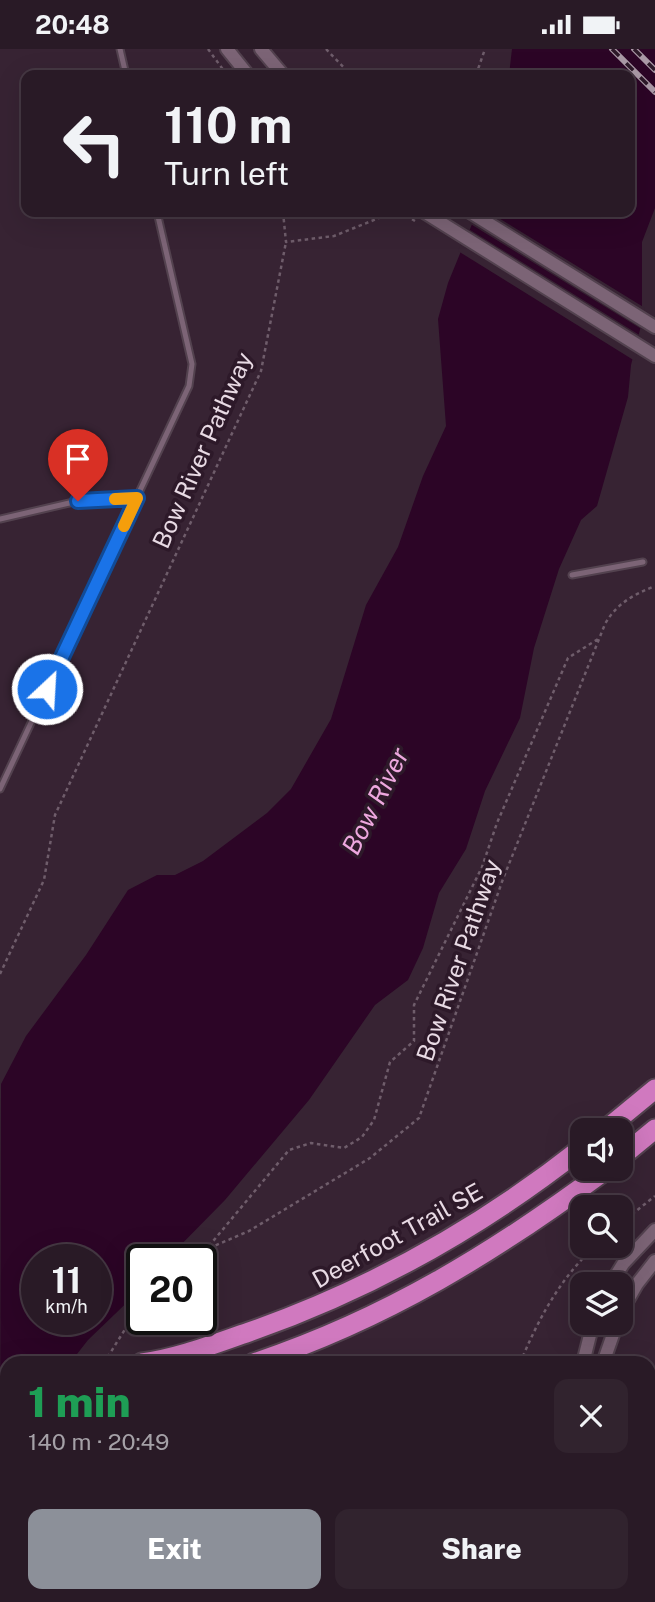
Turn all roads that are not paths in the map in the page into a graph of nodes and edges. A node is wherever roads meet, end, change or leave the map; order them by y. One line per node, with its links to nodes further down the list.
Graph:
1 (120, 49): 4 (lane)
2 (227, 49): 5 (street)
3 (261, 49): 6 (street)
4 (125, 70)
5 (244, 70)
6 (279, 70)
7 (158, 217): 12 (lane)
8 (432, 217): 11 (street)
9 (478, 217): 10 (street)
10 (655, 327)
11 (654, 355)
12 (137, 498): 13 (lane); 16 (lane)
13 (0, 519)
14 (643, 562): 15 (lane)
15 (572, 575)
16 (0, 789)
17 (655, 1089): 18 (highway)
18 (620, 1118)
19 (655, 1129): 20 (highway)
20 (633, 1147)
21 (570, 1156): 29 (highway, Deerfoot Trail SE)
22 (590, 1181): 30 (highway)
23 (655, 1230): 25 (street)
24 (655, 1261): 26 (street)
25 (618, 1272)
26 (633, 1291)
27 (590, 1335): 31 (street)
28 (613, 1335): 32 (street)
29 (173, 1356)
30 (274, 1356)
31 (585, 1356)
32 (605, 1356)

